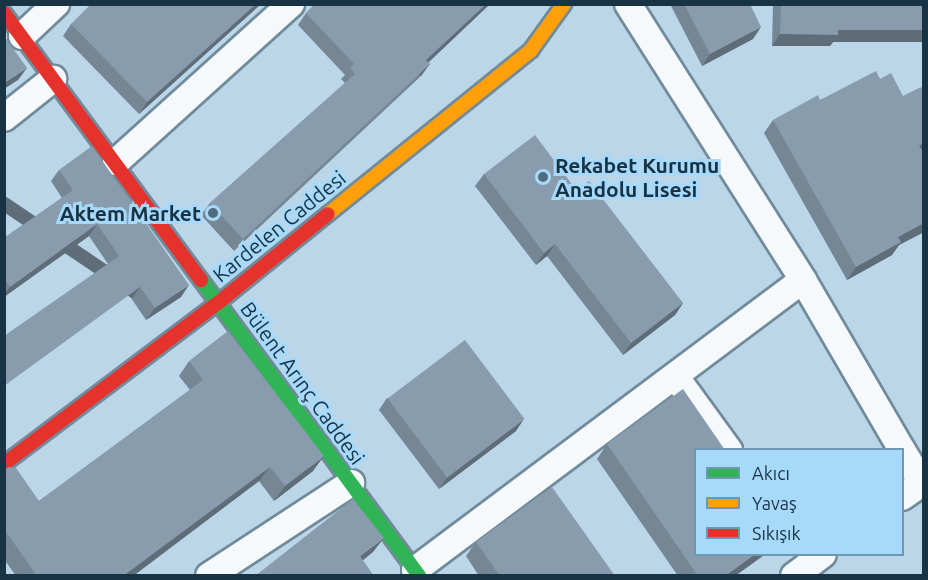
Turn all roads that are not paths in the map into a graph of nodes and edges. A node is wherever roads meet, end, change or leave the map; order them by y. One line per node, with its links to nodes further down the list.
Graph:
1 (56, 4): 6 (street)
2 (291, 4): 9 (street)
3 (564, 4): 11 (street, Kardelen Caddesi)
4 (628, 4): 10 (street)
5 (4, 12): 6 (street, Bülent Arınç Caddesi)
6 (22, 36): 7 (street, Bülent Arınç Caddesi)
7 (53, 79): 8 (street); 9 (street, Bülent Arınç Caddesi)
8 (4, 118)
9 (116, 162): 11 (street, Bülent Arınç Caddesi)
10 (802, 280): 12 (street); 14 (street)
11 (218, 303): 16 (street, Kardelen Caddesi); 17 (street, Bülent Arınç Caddesi)
12 (675, 376): 13 (street); 19 (street)
13 (728, 448)
14 (901, 448)
15 (904, 456): 18 (street)
16 (4, 464)
17 (351, 483): 19 (street, Bülent Arınç Caddesi); 20 (street)
18 (916, 489)
19 (417, 573)
20 (209, 576)

